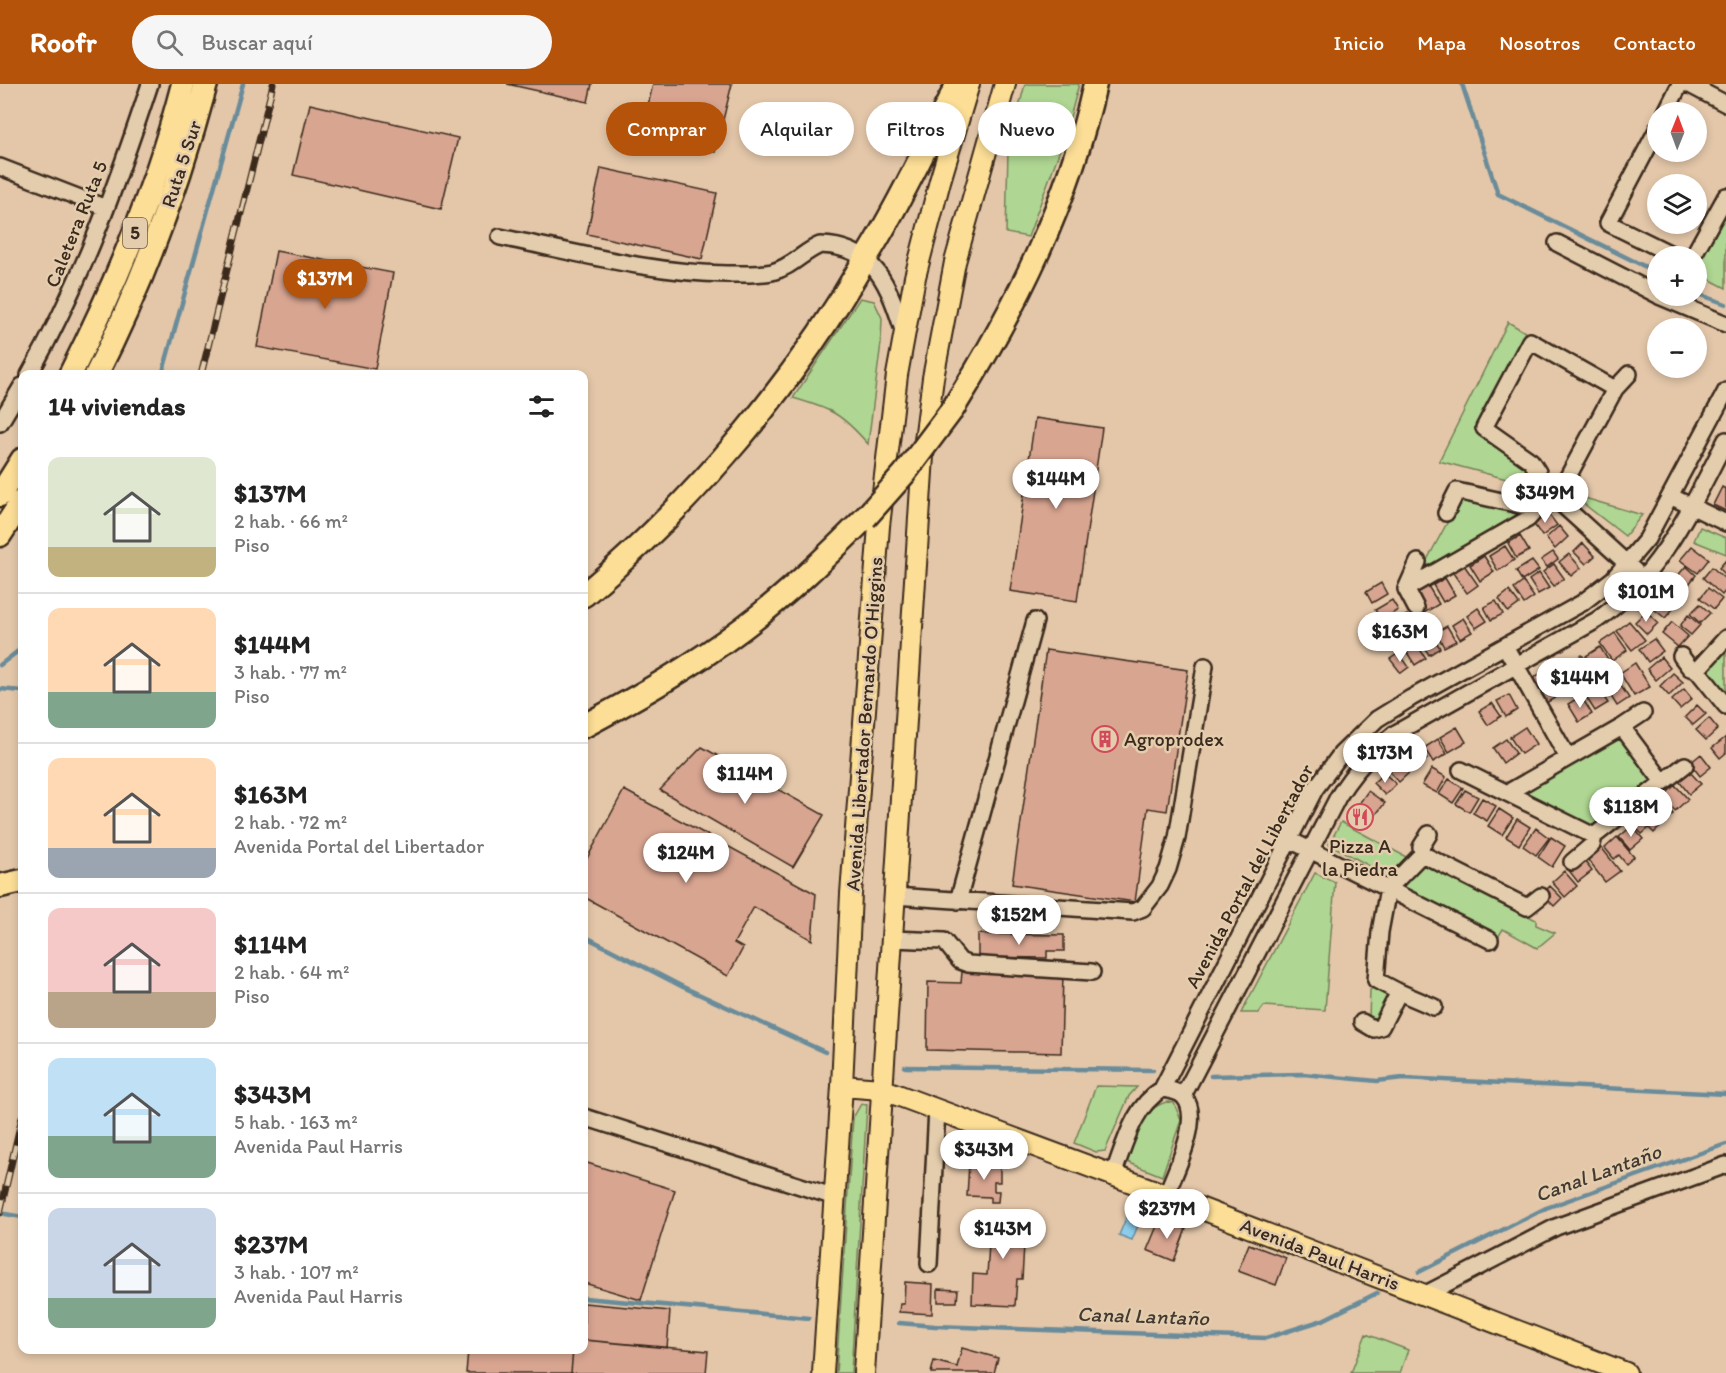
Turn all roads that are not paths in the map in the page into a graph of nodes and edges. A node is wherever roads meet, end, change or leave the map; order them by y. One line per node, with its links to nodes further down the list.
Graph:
1 (150, 84): 15 (street, Caletera Ruta 5)
2 (183, 84): 26 (highway, Ruta 5 Sur / 5)
3 (206, 84): 27 (highway, Ruta 5 Sur / 5)
4 (958, 84): 20 (highway)
5 (969, 84): 24 (main road, Avenida Libertador Bernardo O'Higgins)
6 (1005, 84): 75 (main road, Avenida Libertador Bernardo O'Higgins)
7 (1095, 84): 59 (highway, bridge)
8 (1680, 84): 10 (street)
9 (1688, 84): 11 (street)
10 (1671, 102)
11 (1726, 104)
12 (1647, 149): 18 (street)
13 (0, 167): 15 (street)
14 (1726, 196): 19 (street)
15 (106, 208): 25 (street, Caletera Ruta 5)
16 (500, 237): 20 (street)
17 (1557, 243): 21 (street)
18 (1655, 246)
19 (1698, 246)
20 (866, 258): 24 (street); 48 (highway)
21 (1647, 289)
22 (1684, 306): 23 (street)
23 (1726, 324)
24 (904, 334): 84 (main road, Avenida Libertador Bernardo O'Higgins)
25 (32, 370)
26 (72, 370)
27 (98, 370)
28 (1629, 374): 29 (street)
29 (1615, 389): 37 (street); 37 (street)
30 (1726, 391): 36 (street, Avenida Portal del Libertador)
31 (18, 393): 32 (street)
32 (0, 423)
33 (1726, 440): 38 (street)
34 (18, 466): 35 (highway)
35 (0, 495)
36 (1670, 496): 38 (street); 45 (street, Avenida Portal del Libertador)
37 (1556, 499): 40 (street); 45 (street)
38 (1691, 506): 42 (street); 46 (street)
39 (18, 507): 43 (highway)
40 (1537, 509): 41 (street); 47 (street)
41 (1446, 513)
42 (1726, 523)
43 (0, 535)
44 (1418, 562): 47 (street)
45 (1627, 564): 46 (street); 52 (street, Avenida Portal del Libertador)
46 (1644, 579): 55 (street)
47 (1406, 589): 49 (street)
48 (588, 591)
49 (1416, 608)
50 (1035, 621): 77 (street)
51 (1726, 638): 56 (street)
52 (1505, 646): 55 (street); 68 (street, Avenida Portal del Libertador)
53 (1681, 656): 56 (street)
54 (1205, 666): 77 (street)
55 (1516, 666): 61 (street); 69 (street)
56 (1697, 670): 57 (street)
57 (1726, 706)
58 (1643, 713): 60 (street)
59 (588, 724)
60 (1622, 727): 61 (street); 64 (street)
61 (1568, 758): 65 (street)
62 (1685, 765): 64 (street)
63 (1461, 770): 65 (street)
64 (1663, 782): 67 (street)
65 (1507, 793): 67 (street)
66 (1429, 834): 70 (street)
67 (1594, 836): 71 (street)
68 (1290, 840): 69 (street); 86 (street, Avenida Portal del Libertador)
69 (1311, 850): 74 (street); 87 (street)
70 (1422, 854): 74 (street); 76 (street)
71 (1572, 862)
72 (18, 882): 73 (highway)
73 (0, 886)
74 (1388, 889): 79 (street); 81 (street)
75 (894, 896): 77 (street); 78 (main road, Avenida Libertador Bernardo O'Higgins)
76 (1541, 896)
77 (958, 901)
78 (891, 939): 80 (street); 85 (main road, Avenida Libertador Bernardo O'Higgins)
79 (1490, 940)
80 (1092, 972)
81 (1399, 992): 82 (street); 83 (street)
82 (1434, 1007)
83 (1362, 1022)
84 (842, 1086): 85 (main road, Avenida Paul Harris); 93 (main road, Avenida Libertador Bernardo O'Higgins)
85 (881, 1089): 88 (main road, Avenida Paul Harris); 97 (main road, Avenida Libertador Bernardo O'Higgins)
86 (1162, 1089): 87 (street); 91 (street, Avenida Portal del Libertador)
87 (1183, 1096): 92 (street)
88 (937, 1109): 91 (main road, Avenida Paul Harris); 94 (street)
89 (588, 1118): 93 (street)
90 (1726, 1165): 95 (street)
91 (1113, 1175): 92 (main road, Avenida Paul Harris)
92 (1166, 1195): 95 (main road, Avenida Paul Harris)
93 (835, 1197): 96 (main road, Avenida Libertador Bernardo O'Higgins)
94 (929, 1264)
95 (1424, 1295): 98 (main road, Avenida Paul Harris)
96 (824, 1373)
97 (864, 1373)
98 (1626, 1373)

